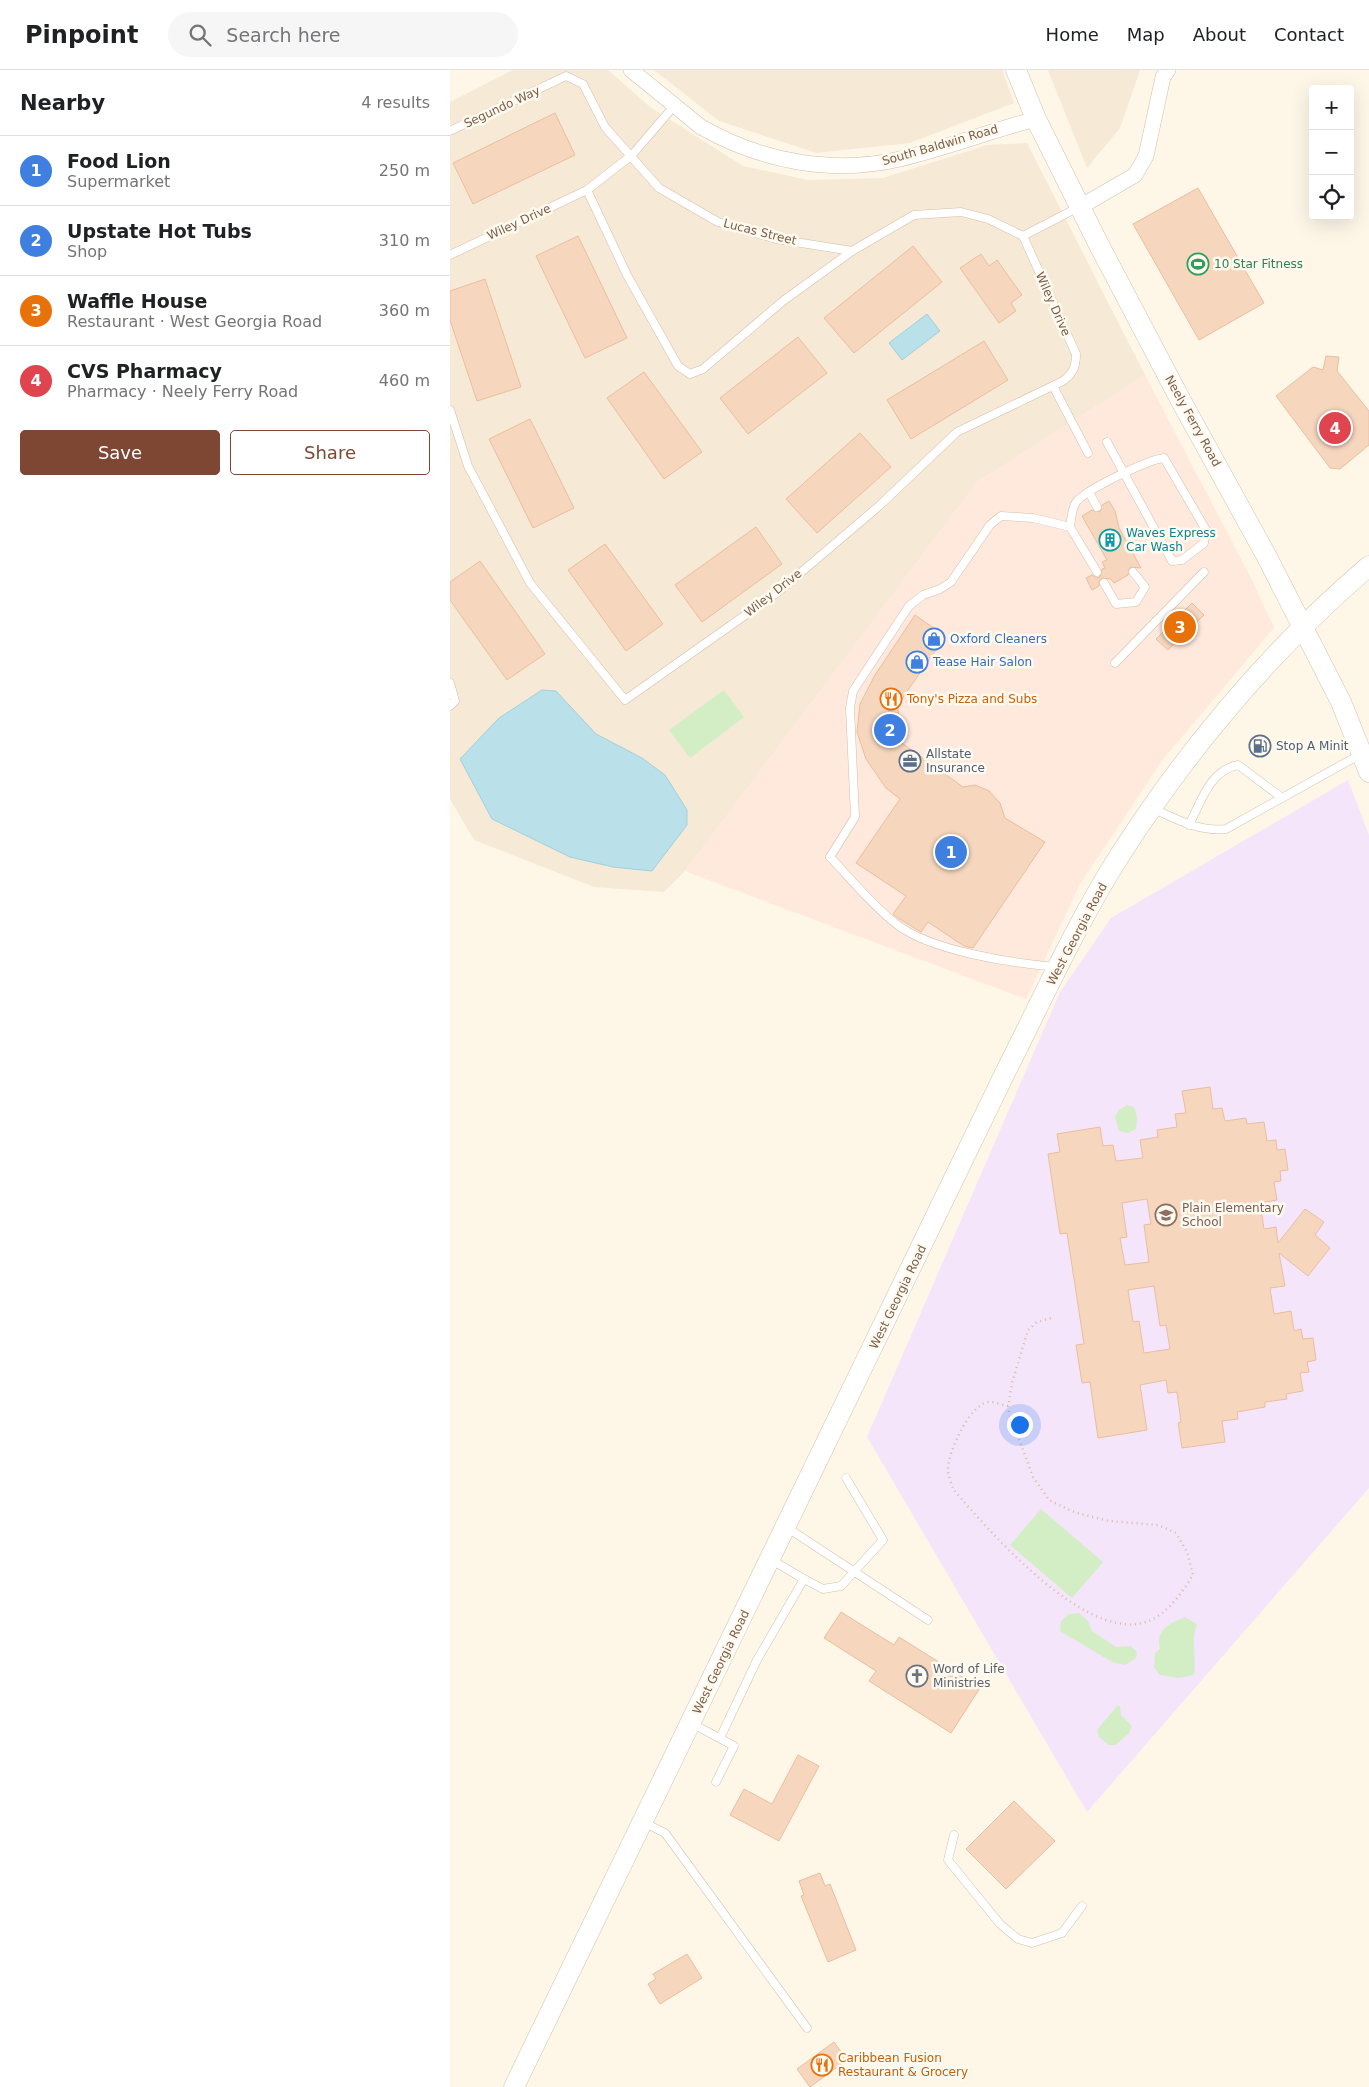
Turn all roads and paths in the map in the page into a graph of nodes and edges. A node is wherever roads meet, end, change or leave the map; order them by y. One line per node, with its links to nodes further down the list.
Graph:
1 (631, 70): 4 (street, South Baldwin Road)
2 (1016, 70): 5 (main road, Neely Ferry Road)
3 (1168, 70): 9 (street)
4 (674, 106): 5 (street, South Baldwin Road); 7 (lane, Wiley Drive)
5 (1036, 119): 9 (main road, Neely Ferry Road)
6 (450, 131): 7 (lane, Segundo Way)
7 (632, 155): 8 (lane, Wiley Drive); 11 (lane, Lucas Street)
8 (587, 190): 11 (lane); 12 (lane, Wiley Drive)
9 (1080, 206): 10 (lane); 26 (main road, Neely Ferry Road)
10 (1023, 236): 11 (lane); 13 (lane, Wiley Drive)
11 (852, 251)
12 (450, 255)
13 (1053, 386): 14 (lane, Wiley Drive); 16 (lane)
14 (450, 410)
15 (1107, 442): 17 (lane)
16 (1088, 453)
17 (1125, 474): 17 (lane); 18 (lane)
18 (1089, 492): 19 (lane); 20 (lane)
19 (1098, 507)
20 (1070, 527): 22 (lane); 35 (lane)
21 (1369, 566): 26 (main road, West Georgia Road)
22 (1097, 572)
23 (1133, 572): 25 (lane)
24 (1204, 572): 27 (lane)
25 (1104, 583)
26 (1304, 628): 30 (main road, Neely Ferry Road); 33 (main road, West Georgia Road)
27 (1115, 663)
28 (450, 683): 29 (lane)
29 (450, 706)
30 (1362, 754): 31 (main road, Neely Ferry Road); 32 (lane)
31 (1369, 772)
32 (1282, 797): 34 (lane); 34 (lane)
33 (1152, 808): 34 (lane); 35 (main road, West Georgia Road)
34 (1189, 825)
35 (1058, 967): 39 (main road, West Georgia Road)
36 (1051, 1318): 37 (path)
37 (1008, 1406): 37 (path)
38 (846, 1478): 41 (lane)
39 (786, 1527): 40 (main road, West Georgia Road); 41 (lane)
40 (770, 1559): 42 (lane); 44 (main road, West Georgia Road)
41 (854, 1572): 42 (lane); 43 (lane)
42 (804, 1579): 45 (lane)
43 (928, 1620)
44 (691, 1724): 45 (lane); 47 (main road, West Georgia Road)
45 (720, 1738): 46 (lane)
46 (716, 1782)
47 (643, 1822): 50 (lane); 51 (main road, West Georgia Road)
48 (954, 1835): 49 (lane)
49 (1082, 1906)
50 (806, 2028)
51 (514, 2087)

